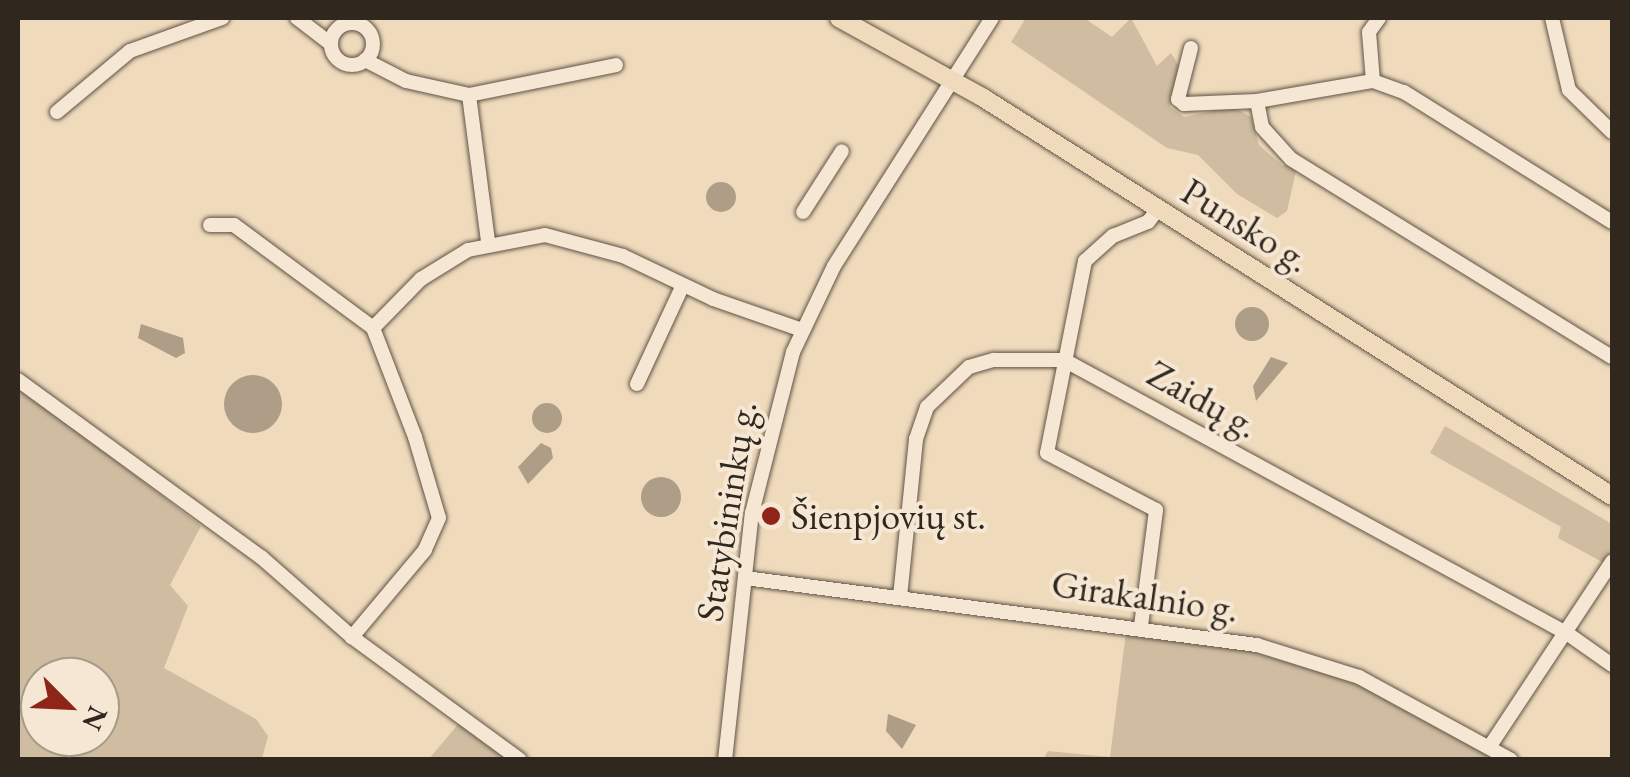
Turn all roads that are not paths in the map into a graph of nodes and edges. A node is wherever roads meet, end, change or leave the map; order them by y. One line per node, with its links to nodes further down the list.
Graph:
1 (222, 18): 15 (street)
2 (298, 18): 7 (street)
3 (839, 18): 11 (main road, Punsko g.)
4 (992, 18): 11 (street, Statybininkų g.)
5 (1380, 18): 12 (street)
6 (1552, 18): 16 (street)
7 (331, 44): 9 (street); 9 (street)
8 (1191, 48): 14 (street)
9 (365, 60): 13 (street)
10 (616, 65): 13 (street)
11 (952, 80): 18 (main road, Punsko g.); 25 (street, Statybininkų g.)
12 (1373, 82): 14 (street); 20 (street)
13 (469, 95): 22 (street)
14 (1257, 101): 26 (street)
15 (57, 112)
16 (1612, 132)
17 (842, 151): 19 (street)
18 (1158, 208): 27 (street); 30 (main road, Punsko g.)
19 (803, 212)
20 (1612, 222)
21 (210, 225): 24 (street)
22 (488, 242): 23 (street); 24 (street)
23 (683, 285): 25 (street); 29 (street)
24 (372, 328): 36 (street)
25 (802, 330): 32 (street, Statybininkų g.)
26 (1612, 357)
27 (1064, 360): 33 (street, Zaidų g.); 34 (street); 35 (street, Zaidų g.)
28 (18, 380): 36 (street)
29 (637, 384)
30 (1612, 496)
31 (1612, 562): 35 (street)
32 (744, 578): 33 (street, Girakalnio g.); 40 (street, Statybininkų g.)
33 (900, 596): 34 (street, Girakalnio g.)
34 (1140, 626): 38 (street, Girakalnio g.)
35 (1568, 634): 37 (street, Zaidų g.); 38 (street)
36 (352, 637): 39 (street)
37 (1612, 665)
38 (1490, 746): 41 (street, Girakalnio g.)
39 (520, 760)
40 (725, 760)
41 (1511, 760)

